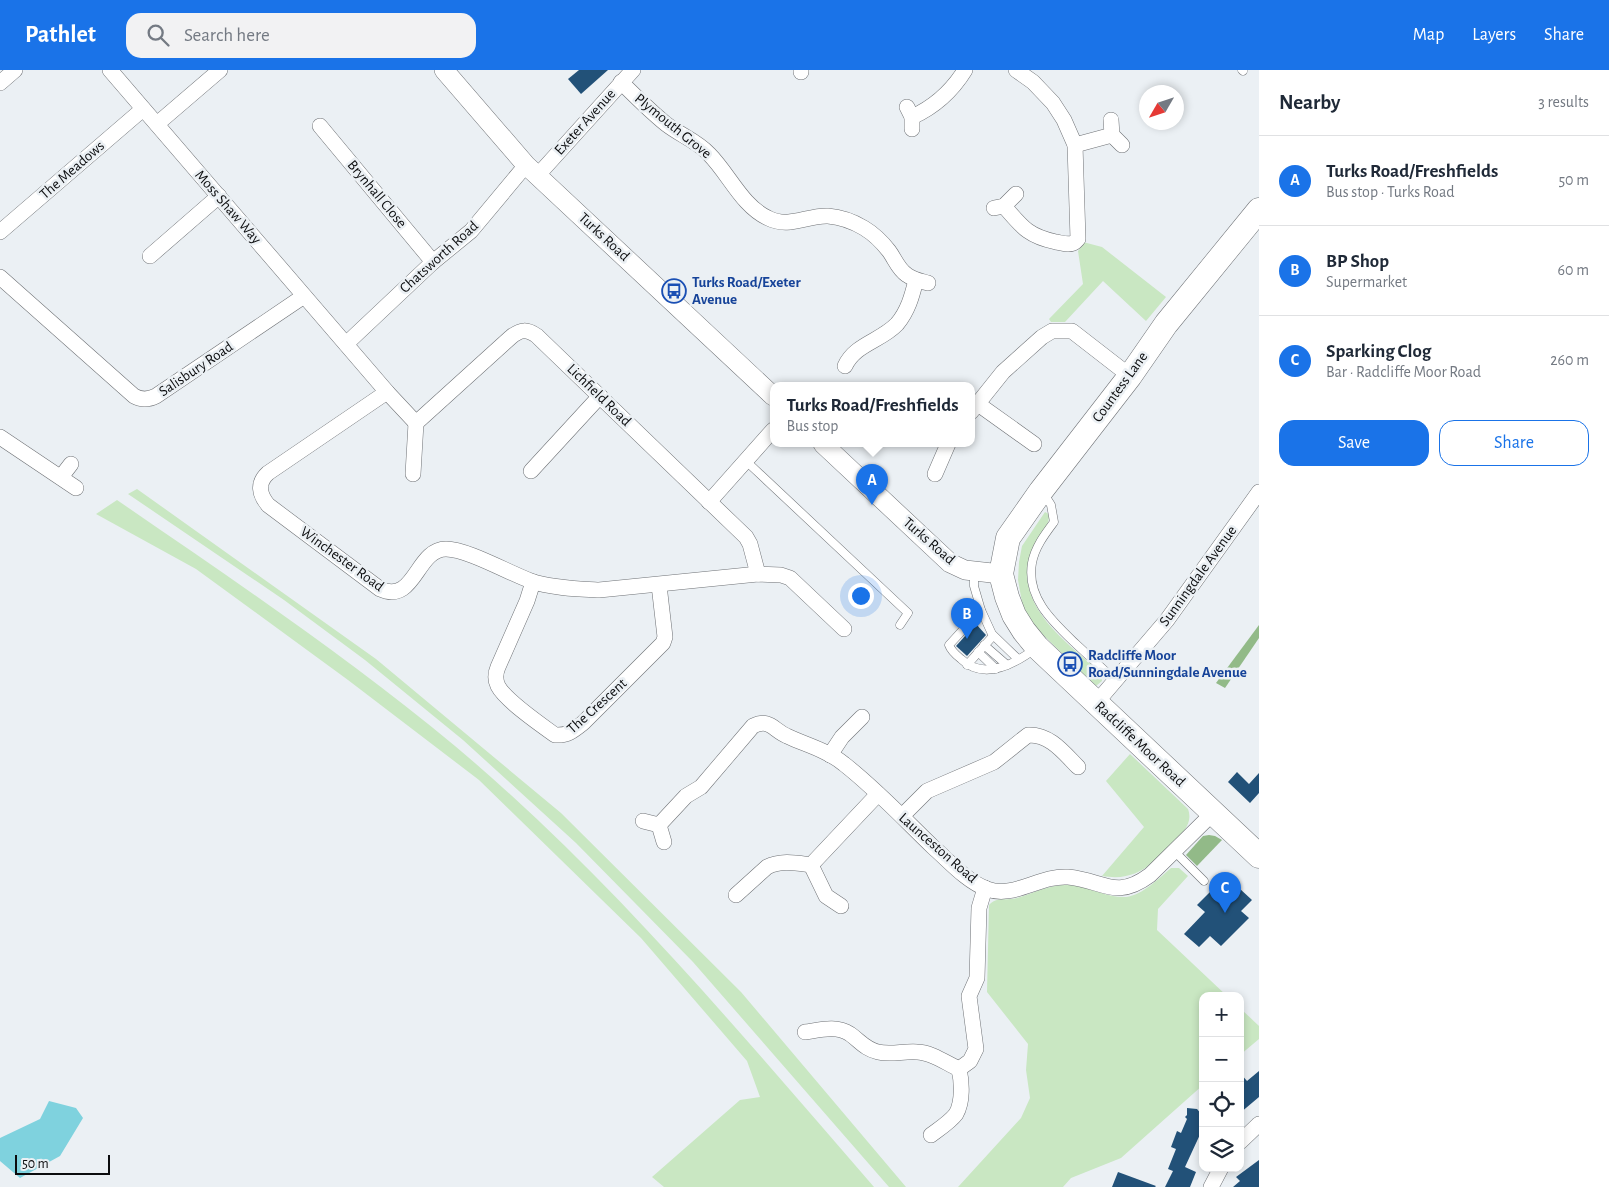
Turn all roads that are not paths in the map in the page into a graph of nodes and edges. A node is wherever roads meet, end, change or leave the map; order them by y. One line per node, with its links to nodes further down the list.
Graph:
1 (15, 70): 9 (street)
2 (110, 70): 10 (street, Moss Shaw Way)
3 (220, 70): 12 (street)
4 (444, 70): 16 (street, Turks Road)
5 (633, 70): 8 (street, Exeter Avenue)
6 (965, 70): 11 (street)
7 (1016, 70): 15 (street)
8 (621, 82): 16 (street, Exeter Avenue); 26 (street, Plymouth Grove)
9 (0, 83)
10 (143, 109): 12 (street, Moss Shaw Way); 20 (street, The Meadows)
11 (911, 118)
12 (156, 124): 18 (street, Moss Shaw Way)
13 (321, 125): 22 (street, Brynhall Close)
14 (1115, 133): 15 (street)
15 (1075, 146): 17 (street)
16 (532, 170): 22 (street, Chatsworth Road); 29 (street, Turks Road)
17 (1016, 194)
18 (219, 196): 21 (street); 24 (street, Moss Shaw Way)
19 (1259, 210): 27 (main road, Countess Lane)
20 (0, 232)
21 (150, 256)
22 (433, 262): 25 (street, Chatsworth Road)
23 (0, 277): 24 (street, Salisbury Road)
24 (304, 296): 25 (street, Moss Shaw Way)
25 (346, 344): 28 (street, Moss Shaw Way)
26 (844, 358)
27 (1130, 376): 31 (street); 46 (main road, Countess Lane)
28 (387, 392): 33 (street, Moss Shaw Way); 52 (street, Winchester Road)
29 (770, 393)
30 (600, 396): 33 (street, Lichfield Road); 41 (street); 48 (street, Lichfield Road)
31 (975, 407)
32 (975, 409): 36 (street)
33 (416, 423): 42 (street)
34 (770, 434): 39 (street)
35 (0, 436): 44 (street)
36 (1034, 444)
37 (827, 447): 49 (street, Turks Road)
38 (941, 451): 43 (street)
39 (746, 462): 48 (street); 55 (lane)
40 (71, 464): 44 (street)
41 (532, 472)
42 (413, 474)
43 (935, 474)
44 (62, 477): 45 (street)
45 (76, 488)
46 (1042, 491): 51 (main road, Countess Lane); 64 (lane)
47 (1259, 492): 64 (street, Sunningdale Avenue)
48 (710, 502): 50 (street, Lichfield Road)
49 (974, 571): 51 (street, Turks Road); 54 (lane)
50 (758, 574): 53 (street, Winchester Road); 56 (street, Winchester Road)
51 (1001, 574): 60 (main road, Radcliffe Moor Road)
52 (533, 582): 53 (street, Winchester Road); 53 (street, The Crescent)
53 (659, 585)
54 (981, 610): 57 (lane); 61 (lane)
55 (900, 625)
56 (844, 629)
57 (993, 636): 58 (lane); 60 (lane)
58 (984, 645): 59 (lane); 62 (lane)
59 (978, 652): 61 (lane); 63 (lane)
60 (1028, 653): 62 (lane); 65 (main road, Radcliffe Moor Road)
61 (967, 665): 63 (lane)
62 (1007, 665): 63 (lane)
63 (996, 669)
64 (1116, 681): 65 (street, Sunningdale Avenue)
65 (1096, 704): 70 (main road, Radcliffe Moor Road)
66 (864, 716): 67 (street)
67 (830, 755): 69 (street, Launceston Road); 73 (street, Launceston Road)
68 (1078, 767): 71 (street)
69 (878, 794): 71 (street, Launceston Road); 77 (street)
70 (1213, 813): 75 (street, Launceston Road); 76 (main road, Radcliffe Moor Road)
71 (902, 816): 79 (street, Launceston Road)
72 (643, 821): 73 (street)
73 (659, 825): 74 (street)
74 (664, 842)
75 (1174, 852): 78 (lane); 79 (street, Launceston Road)
76 (1259, 856)
77 (811, 865): 80 (street); 81 (street)
78 (1204, 881)
79 (985, 888): 83 (street)
80 (736, 895)
81 (844, 906)
82 (805, 1032): 83 (street)
83 (959, 1070): 85 (street)
84 (1259, 1124): 86 (street)
85 (934, 1129)
86 (1244, 1138)
87 (1219, 1172): 88 (street)
88 (1211, 1187)

